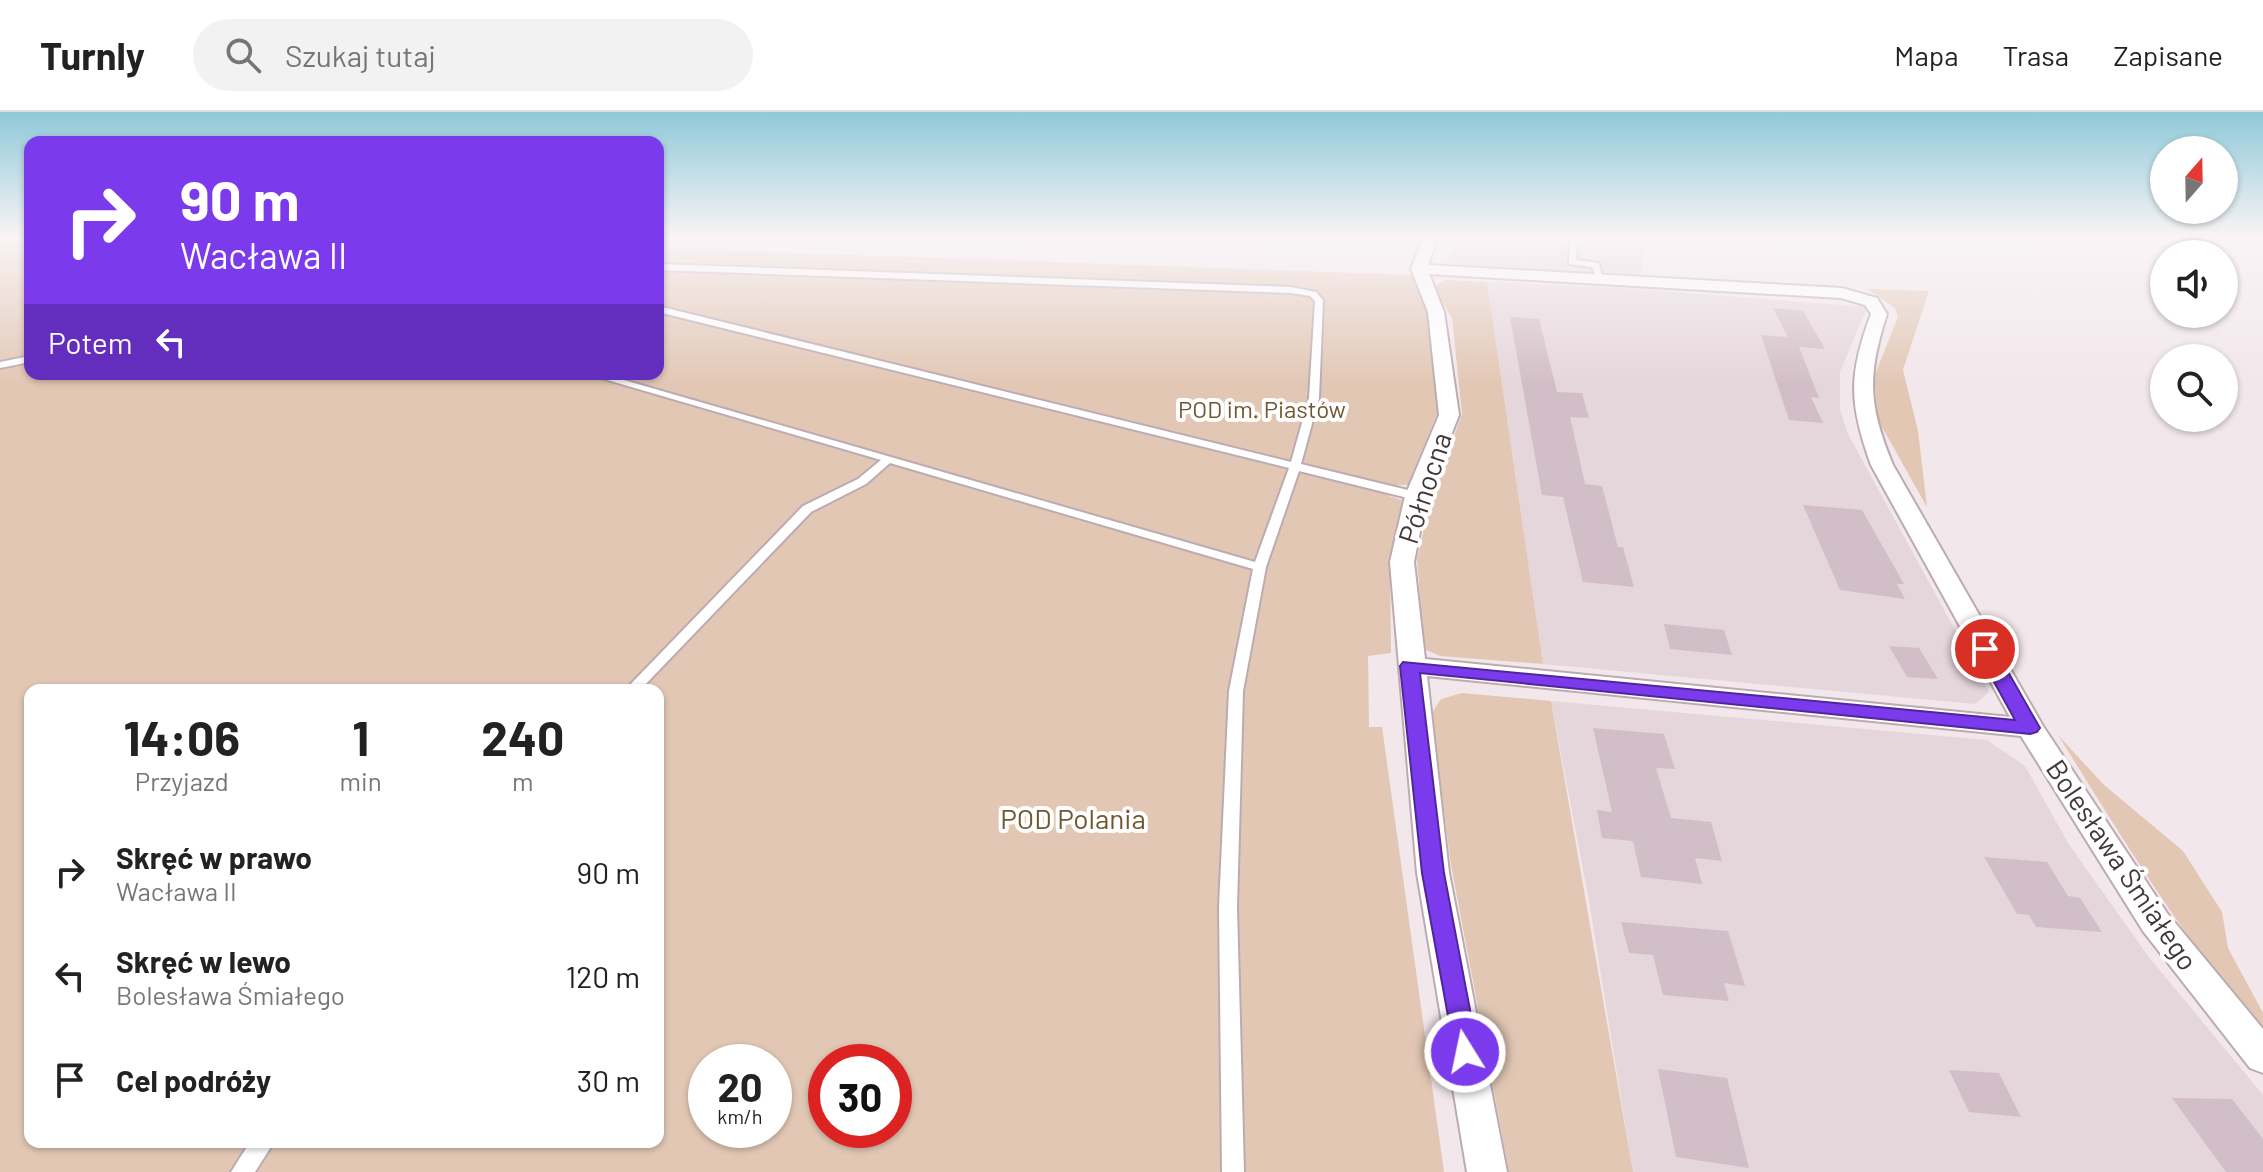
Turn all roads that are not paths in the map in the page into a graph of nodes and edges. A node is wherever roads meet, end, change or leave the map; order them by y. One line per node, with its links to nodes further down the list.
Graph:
1 (1166, 285): 9 (lane)
2 (1426, 285): 10 (street, Północna)
3 (1702, 285): 14 (street, Bolesława Śmiałego)
4 (664, 310): 9 (lane)
5 (24, 360): 6 (lane)
6 (0, 365)
7 (613, 380): 8 (lane)
8 (888, 459): 11 (lane); 13 (lane)
9 (1295, 467): 10 (lane); 11 (lane)
10 (1416, 496): 12 (street, Północna)
11 (1260, 567): 18 (lane)
12 (1410, 666): 14 (street); 19 (street, Północna)
13 (638, 684)
14 (2030, 728): 15 (street, Bolesława Śmiałego)
15 (2263, 1057)
16 (259, 1148): 17 (lane)
17 (242, 1172)
18 (1233, 1172)
19 (1487, 1172)

